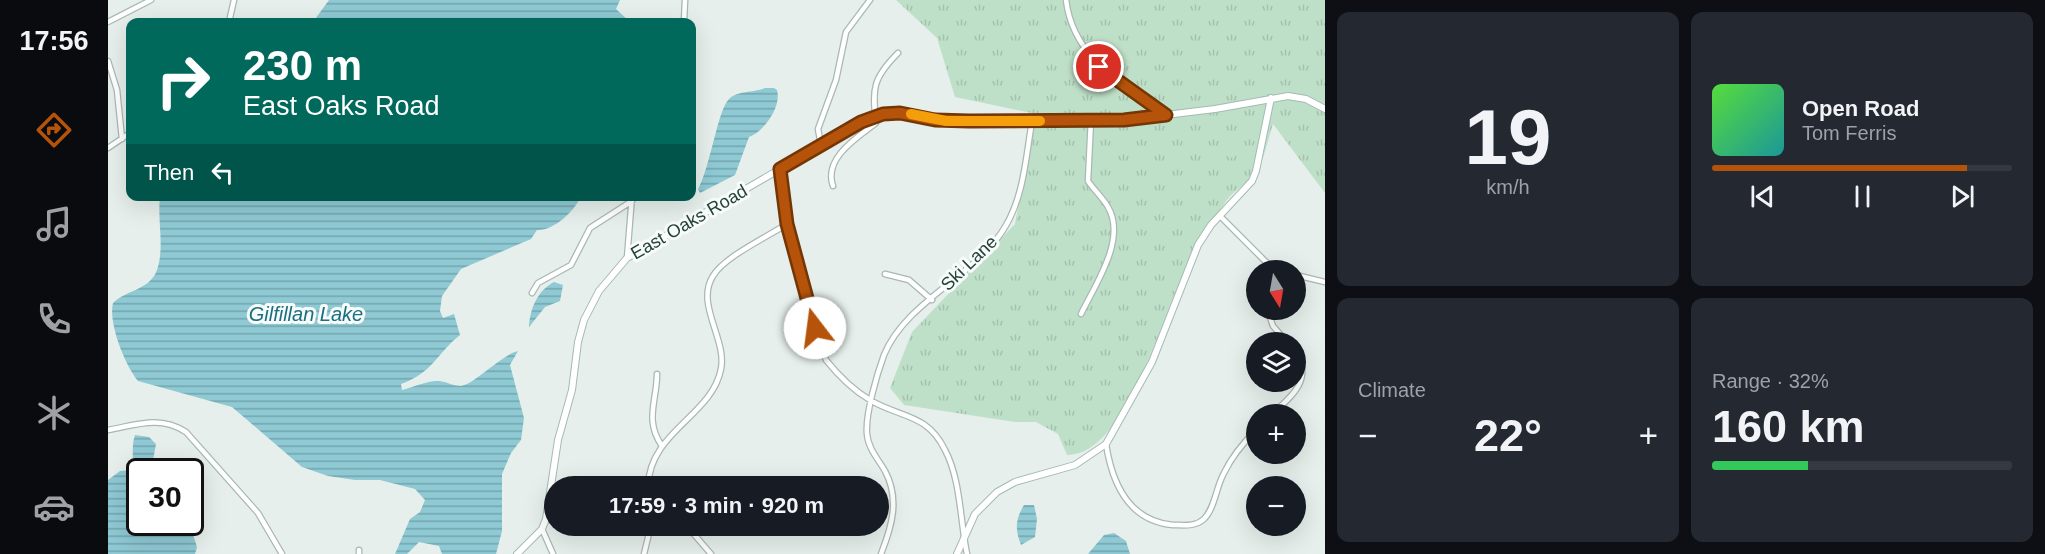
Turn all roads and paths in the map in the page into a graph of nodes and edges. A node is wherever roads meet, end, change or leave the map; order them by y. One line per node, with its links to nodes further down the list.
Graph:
1 (151, 0): 8 (street)
2 (234, 0): 6 (street)
3 (685, 0): 7 (street)
4 (870, 0): 19 (street)
5 (1065, 0): 14 (street)
6 (230, 18)
7 (684, 18)
8 (108, 22)
9 (898, 53): 13 (street)
10 (108, 61): 18 (street)
11 (1271, 98): 12 (street, East Oaks Road); 14 (street, East Oaks Road); 25 (street)
12 (1325, 109)
13 (875, 115): 16 (street, East Oaks Road); 19 (street, East Oaks Road); 22 (street)
14 (1166, 115): 15 (street, East Oaks Road)
15 (1091, 119): 16 (street, East Oaks Road); 34 (street)
16 (1032, 122): 33 (street, Ski Lane)
17 (126, 136): 18 (street)
18 (122, 139): 20 (street)
19 (821, 145): 21 (street, East Oaks Road)
20 (108, 148)
21 (780, 169): 26 (street); 27 (street, East Oaks Road)
22 (833, 186)
23 (629, 201): 32 (street)
24 (632, 201): 27 (street)
25 (1220, 216): 28 (street); 41 (street)
26 (787, 224): 37 (street); 42 (street)
27 (627, 258): 44 (street, East Oaks Road)
28 (1264, 260)
29 (885, 274): 33 (street, Ski Lane)
30 (1306, 277): 31 (street)
31 (1325, 282)
32 (532, 293)
33 (932, 300): 37 (street, Ski Lane)
34 (1081, 314)
35 (657, 374): 42 (street)
36 (1295, 392): 38 (street)
37 (872, 401): 45 (street); 53 (street, Ski Lane)
38 (1284, 404)
39 (108, 430): 48 (street)
40 (1246, 442): 41 (street)
41 (1106, 444): 45 (street)
42 (662, 446): 43 (street)
43 (650, 476)
44 (542, 529): 49 (street); 50 (street)
45 (964, 534): 54 (street); 55 (street)
46 (648, 536): 51 (street)
47 (695, 536): 52 (street)
48 (282, 554)
49 (517, 554)
50 (553, 554)
51 (644, 554)
52 (711, 554)
53 (881, 554)
54 (957, 554)
55 (967, 554)

